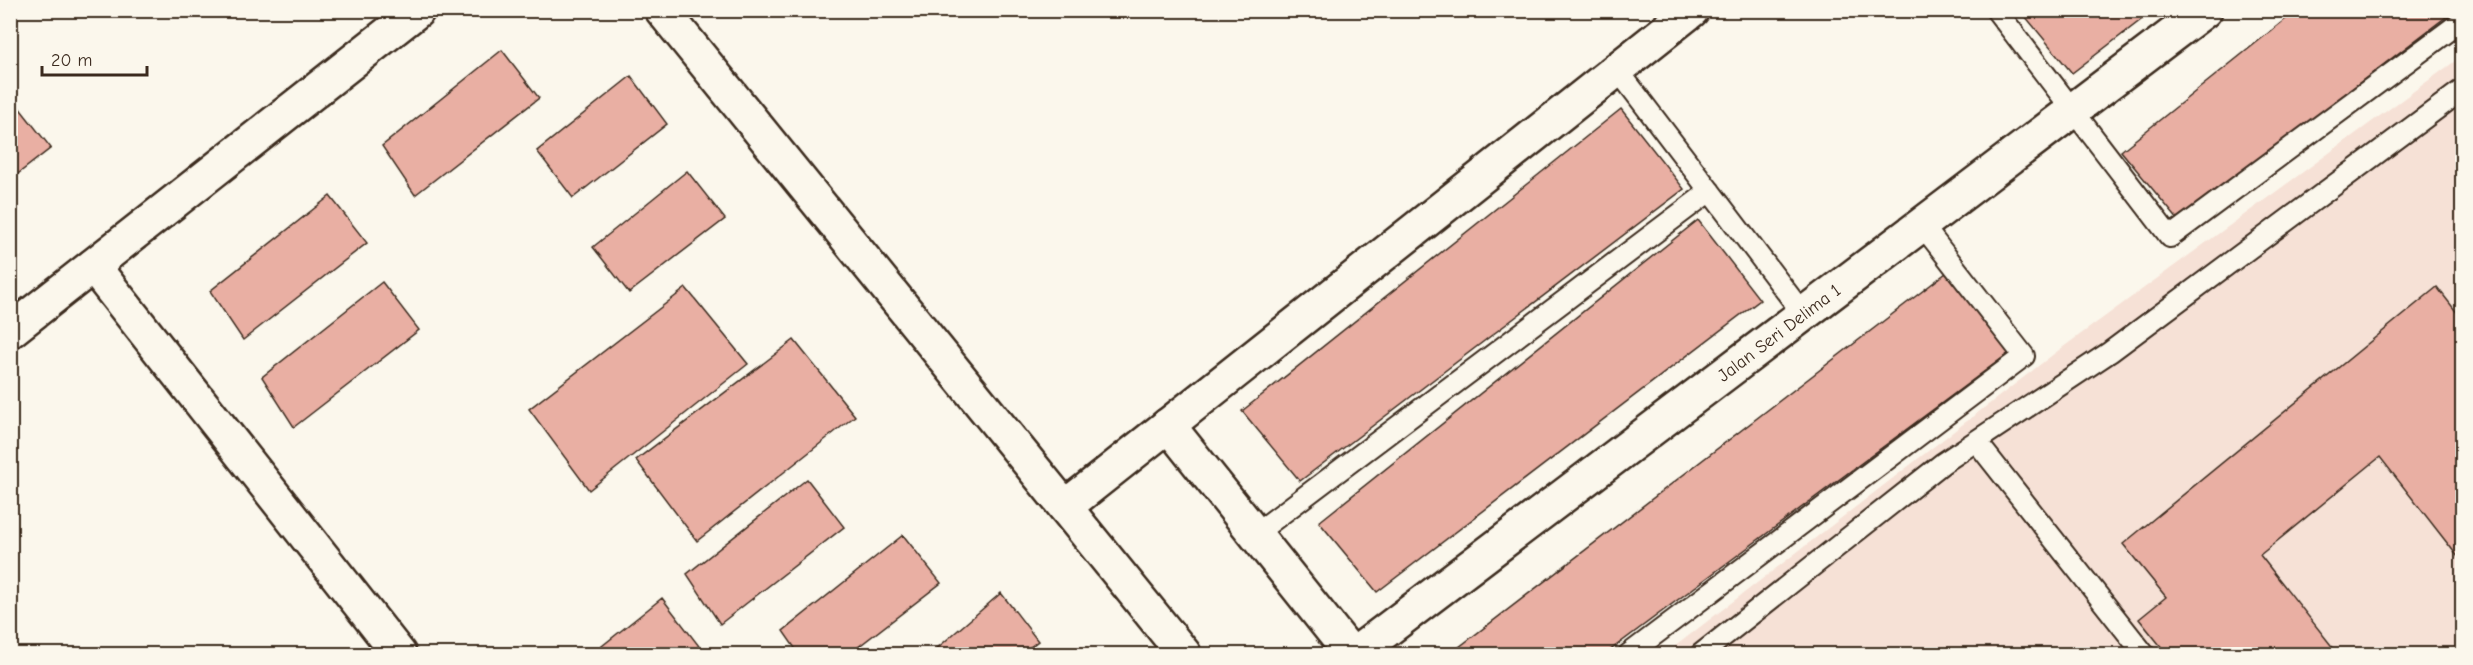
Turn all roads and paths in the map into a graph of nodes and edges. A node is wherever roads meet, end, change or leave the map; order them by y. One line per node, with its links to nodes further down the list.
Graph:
1 (418, 10): 12 (street)
2 (662, 10): 17 (street)
3 (1692, 10): 7 (street)
4 (1996, 10): 9 (lane)
5 (2205, 10): 9 (street, Jalan Seri Delima 1)
6 (2463, 21): 9 (lane)
7 (1617, 69): 10 (lane); 15 (street)
8 (2463, 90): 16 (lane)
9 (2072, 111): 11 (street, Jalan Seri Delima 1)
10 (1710, 191): 13 (lane); 18 (lane)
11 (1922, 225): 13 (street, Jalan Seri Delima 1); 22 (lane)
12 (93, 266): 14 (street); 19 (street)
13 (1804, 315): 21 (street, Jalan Seri Delima 1)
14 (10, 331)
15 (1168, 425): 17 (street); 18 (street)
16 (1976, 441): 23 (lane); 24 (lane)
17 (1065, 507): 20 (street)
18 (1255, 534): 21 (street)
19 (399, 654)
20 (1184, 654)
21 (1353, 654)
22 (1629, 654)
23 (1701, 654)
24 (2144, 654)

